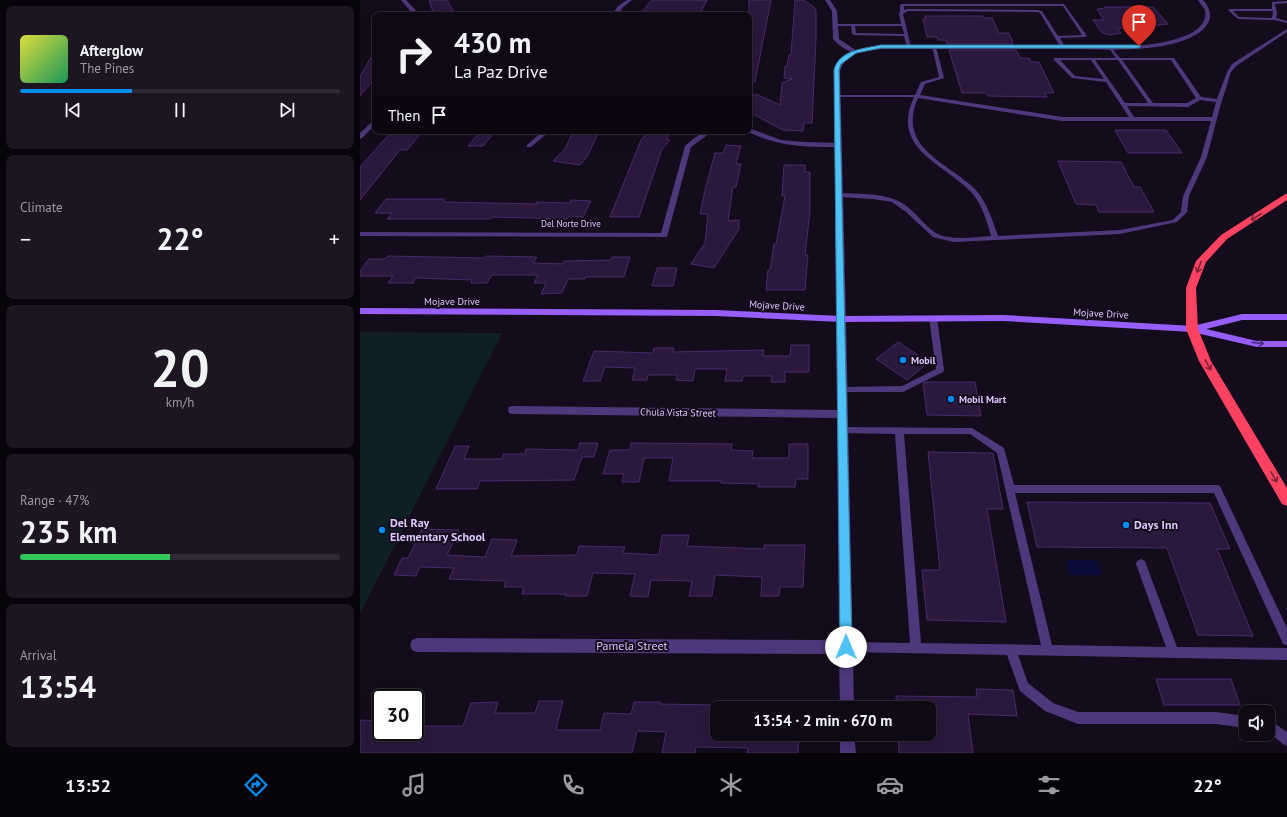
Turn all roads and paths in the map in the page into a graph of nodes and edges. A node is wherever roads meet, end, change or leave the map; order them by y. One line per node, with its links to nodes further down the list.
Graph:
1 (403, 0): 9 (street)
2 (630, 0): 10 (street)
3 (827, 0): 14 (street)
4 (1200, 0): 23 (street)
5 (1287, 2): 7 (lane)
6 (1039, 5): 8 (lane); 11 (lane); 19 (lane)
7 (1274, 10): 12 (lane); 12 (lane)
8 (902, 11): 11 (lane); 16 (lane)
9 (414, 12)
10 (616, 12)
11 (1041, 12): 19 (lane)
12 (1274, 19): 13 (lane)
13 (1287, 22)
14 (836, 25): 15 (lane); 24 (street)
15 (853, 25): 16 (lane); 18 (lane)
16 (904, 25): 18 (lane)
17 (1287, 30): 31 (lane)
18 (906, 35): 20 (lane)
19 (1057, 37): 22 (lane)
20 (909, 47): 21 (street); 24 (street)
21 (934, 47): 22 (street); 29 (lane)
22 (1063, 47): 23 (street)
23 (1110, 47): 25 (lane)
24 (855, 52): 28 (street)
25 (1118, 58): 26 (lane); 30 (lane); 32 (lane)
26 (1092, 59): 27 (lane); 27 (lane)
27 (1108, 82): 33 (lane)
28 (837, 96): 29 (lane); 41 (street)
29 (918, 96): 35 (lane); 46 (lane)
30 (1199, 98): 31 (lane); 32 (lane)
31 (1219, 101): 34 (lane)
32 (1152, 104): 33 (lane)
33 (1124, 105): 35 (lane)
34 (1214, 119): 35 (lane); 46 (lane)
35 (1132, 120)
36 (372, 124): 40 (street)
37 (752, 131): 41 (street)
38 (543, 134): 42 (street)
39 (705, 134): 45 (street, Del Norte Drive)
40 (360, 137)
41 (839, 145): 43 (street)
42 (529, 146)
43 (840, 195): 46 (lane); 49 (street)
44 (1287, 196): 51 (highway, one-way to 51)
45 (360, 234)
46 (995, 238)
47 (360, 311): 49 (main road, Mojave Drive)
48 (1287, 317): 51 (main road, Mojave Drive)
49 (841, 318): 50 (main road, Mojave Drive); 53 (street)
50 (933, 318): 51 (main road, Mojave Drive); 53 (lane)
51 (1192, 329): 52 (main road, Mojave Drive, one-way to 52); 59 (highway, one-way to 59)
52 (1287, 344)
53 (843, 390): 55 (street)
54 (513, 410): 55 (street, Chula Vista Street)
55 (843, 414): 56 (street)
56 (844, 430): 57 (lane); 63 (street)
57 (899, 430): 58 (lane); 64 (lane)
58 (1010, 488): 61 (lane); 66 (lane)
59 (1287, 500)
60 (1141, 564): 67 (lane)
61 (1287, 640)
62 (417, 645): 63 (street, Pamela Street)
63 (846, 647): 64 (lane); 69 (street)
64 (916, 648): 65 (lane)
65 (1011, 650): 66 (lane); 70 (lane)
66 (1048, 651): 67 (lane)
67 (1173, 652): 68 (lane)
68 (1287, 654)
69 (847, 701)
70 (1239, 721)
71 (1275, 731): 72 (lane)
72 (1287, 740)
73 (847, 741): 74 (street)
74 (848, 753)

